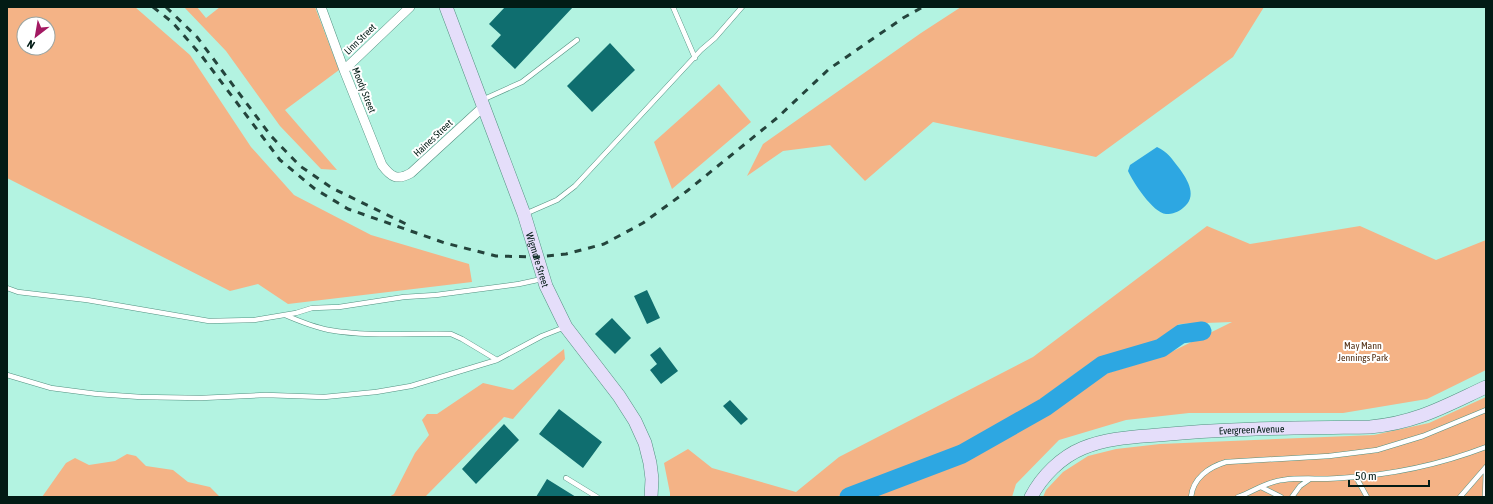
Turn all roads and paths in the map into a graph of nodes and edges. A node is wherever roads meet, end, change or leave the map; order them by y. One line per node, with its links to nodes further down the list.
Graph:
1 (321, 7): 8 (street, Moody Street)
2 (410, 7): 8 (street, Linn Street)
3 (446, 7): 9 (street, Wigmore Street)
4 (673, 7): 7 (lane)
5 (742, 7): 7 (lane)
6 (577, 40): 9 (lane)
7 (695, 58): 11 (lane)
8 (344, 70): 10 (street, Moody Street)
9 (482, 104): 10 (street, Haines Street); 11 (street, Wigmore Street)
10 (394, 177)
11 (524, 214): 12 (street, Wigmore Street)
12 (544, 279): 14 (lane); 15 (street, Wigmore Street)
13 (7, 288): 14 (lane)
14 (284, 315): 16 (lane)
15 (566, 327): 16 (lane); 27 (street, Wigmore Street)
16 (497, 360): 17 (lane)
17 (7, 375)
18 (1486, 387): 28 (street, Evergreen Avenue)
19 (1486, 410): 29 (lane)
20 (1486, 447): 22 (lane)
21 (1486, 466): 34 (lane); 35 (lane)
22 (1356, 477): 24 (lane); 33 (lane)
23 (566, 478): 26 (lane)
24 (1310, 479): 25 (lane); 32 (lane)
25 (1261, 487): 30 (lane); 31 (lane)
26 (597, 497)
27 (651, 497)
28 (1032, 497)
29 (1191, 497)
30 (1238, 497)
31 (1281, 497)
32 (1292, 497)
33 (1367, 497)
34 (1460, 497)
35 (1484, 497)

